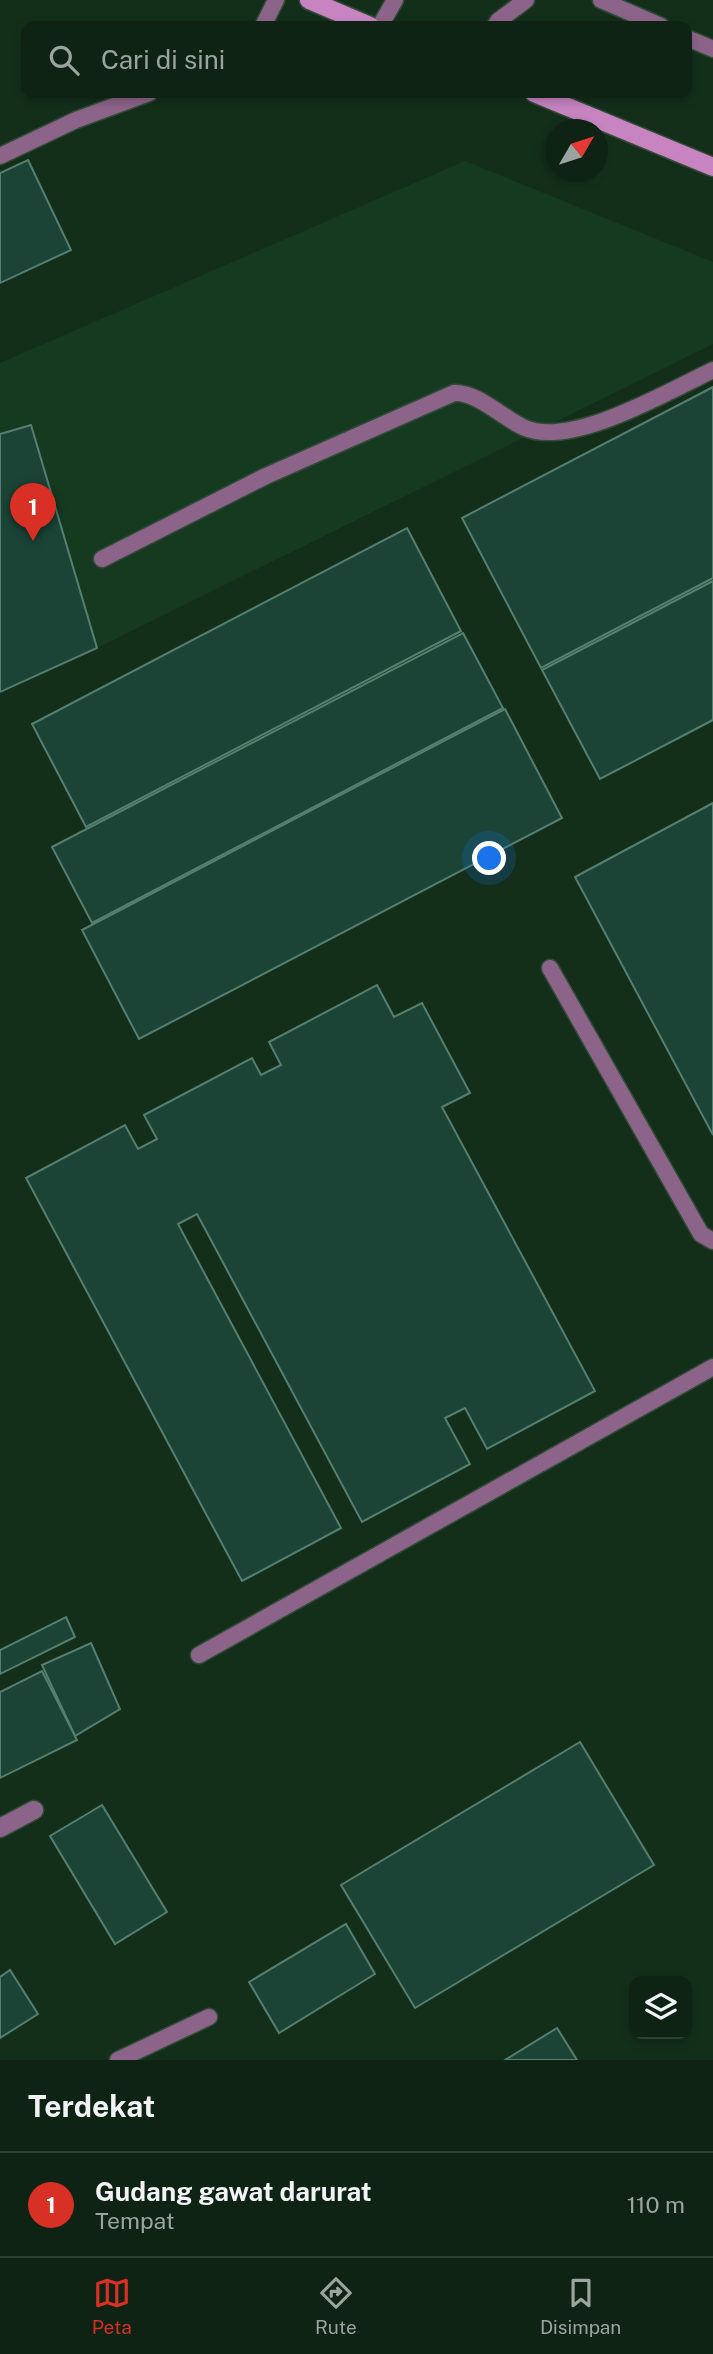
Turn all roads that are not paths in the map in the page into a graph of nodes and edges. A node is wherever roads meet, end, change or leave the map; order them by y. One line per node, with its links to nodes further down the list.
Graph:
1 (276, 0): 6 (lane)
2 (309, 0): 7 (main road)
3 (394, 0): 8 (lane)
4 (526, 0): 9 (lane)
5 (601, 0): 10 (lane)
6 (266, 21)
7 (358, 21)
8 (383, 21)
9 (498, 21)
10 (649, 21)
11 (692, 40): 12 (lane)
12 (713, 49)
13 (136, 98): 15 (lane)
14 (546, 98): 16 (main road)
15 (0, 156)
16 (713, 167)
17 (713, 370): 18 (lane)
18 (102, 559)
19 (550, 968): 20 (lane)
20 (713, 1241)
21 (713, 1367): 22 (lane)
22 (199, 1655)
23 (34, 1810): 24 (street)
24 (0, 1828)
25 (209, 2017): 26 (lane)
26 (118, 2060)

